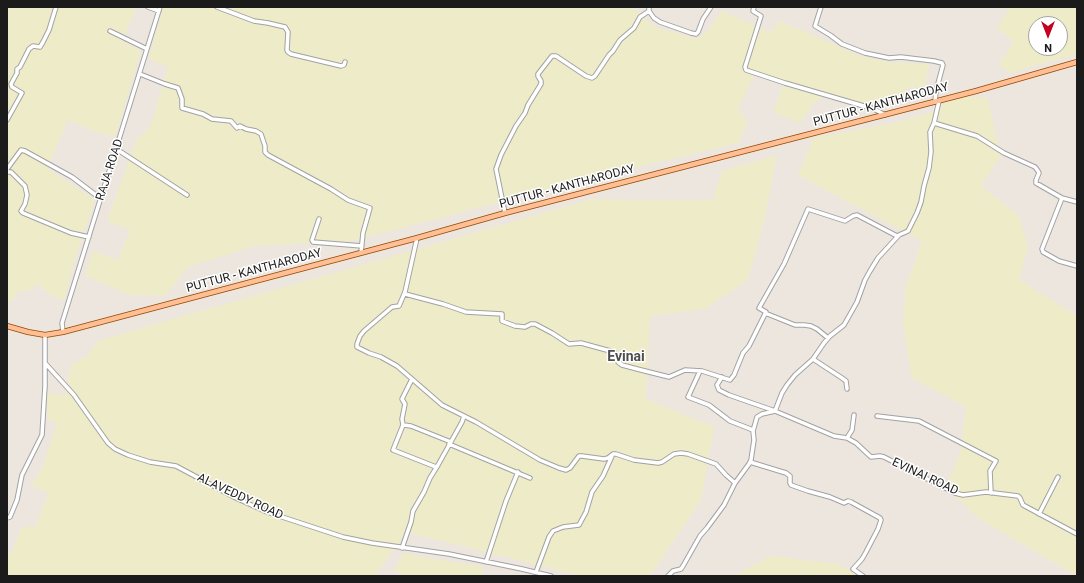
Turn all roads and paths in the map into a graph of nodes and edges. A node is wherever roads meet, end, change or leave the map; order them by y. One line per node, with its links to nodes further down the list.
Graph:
1 (56, 7): 16 (street)
2 (148, 7): 7 (street)
3 (217, 7): 11 (street)
4 (711, 7): 8 (street)
5 (754, 7): 15 (street)
6 (821, 7): 14 (street)
7 (159, 9): 10 (street, RAJA ROAD)
8 (648, 9): 24 (street)
9 (110, 31): 10 (street)
10 (147, 49): 13 (street, RAJA ROAD)
11 (345, 62)
12 (1077, 62): 14 (main road, PUTTUR - KANTHARODAY)
13 (140, 74): 18 (street, RAJA ROAD); 29 (street)
14 (937, 101): 15 (main road, PUTTUR - KANTHARODAY); 17 (street)
15 (885, 115): 24 (main road, PUTTUR - KANTHARODAY)
16 (7, 120)
17 (934, 123): 21 (street); 26 (street)
18 (116, 150): 20 (street); 22 (street, RAJA ROAD)
19 (7, 170): 22 (street); 27 (street)
20 (187, 195)
21 (1062, 198): 23 (street); 31 (street)
22 (101, 199): 27 (street, RAJA ROAD)
23 (1077, 202)
24 (505, 213): 28 (main road, PUTTUR - KANTHARODAY)
25 (319, 219): 29 (street)
26 (897, 236): 33 (street); 37 (street)
27 (89, 237): 35 (street, RAJA ROAD)
28 (418, 238): 30 (main road, PUTTUR - KANTHARODAY); 32 (street)
29 (362, 246): 30 (street)
30 (361, 253): 35 (main road, PUTTUR - KANTHARODAY)
31 (1077, 266)
32 (405, 294): 40 (street); 42 (street)
33 (766, 313): 37 (street); 41 (street)
34 (7, 325): 36 (main road)
35 (63, 332): 36 (main road, PUTTUR - KANTHARODAY)
36 (45, 335): 39 (street)
37 (828, 338): 38 (street)
38 (814, 359): 43 (street); 44 (street)
39 (45, 363): 61 (street); 63 (street, ALAVEDDY ROAD)
40 (700, 371): 41 (street); 49 (street)
41 (722, 377): 44 (street, EVINAI ROAD)
42 (412, 379): 46 (street); 54 (street)
43 (847, 389)
44 (775, 411): 49 (street); 50 (street, EVINAI ROAD)
45 (854, 415): 50 (street)
46 (464, 416): 51 (street); 52 (street)
47 (877, 416): 59 (street)
48 (404, 425): 51 (street)
49 (753, 430): 53 (street)
50 (847, 438): 59 (street, EVINAI ROAD)
51 (450, 443): 54 (street); 55 (street)
52 (613, 454): 58 (street); 65 (street)
53 (750, 462): 58 (street); 68 (street)
54 (436, 467): 63 (street)
55 (518, 472): 57 (street); 64 (street)
56 (1058, 477): 60 (street)
57 (530, 478)
58 (734, 482): 67 (street)
59 (991, 493): 60 (street, EVINAI ROAD)
60 (1039, 514): 62 (street, EVINAI ROAD)
61 (7, 518)
62 (1077, 534)
63 (402, 548): 64 (street, ALAVEDDY ROAD)
64 (486, 562): 65 (street, ALAVEDDY ROAD)
65 (536, 572): 66 (street, ALAVEDDY ROAD)
66 (551, 576)
67 (668, 576)
68 (863, 576)

